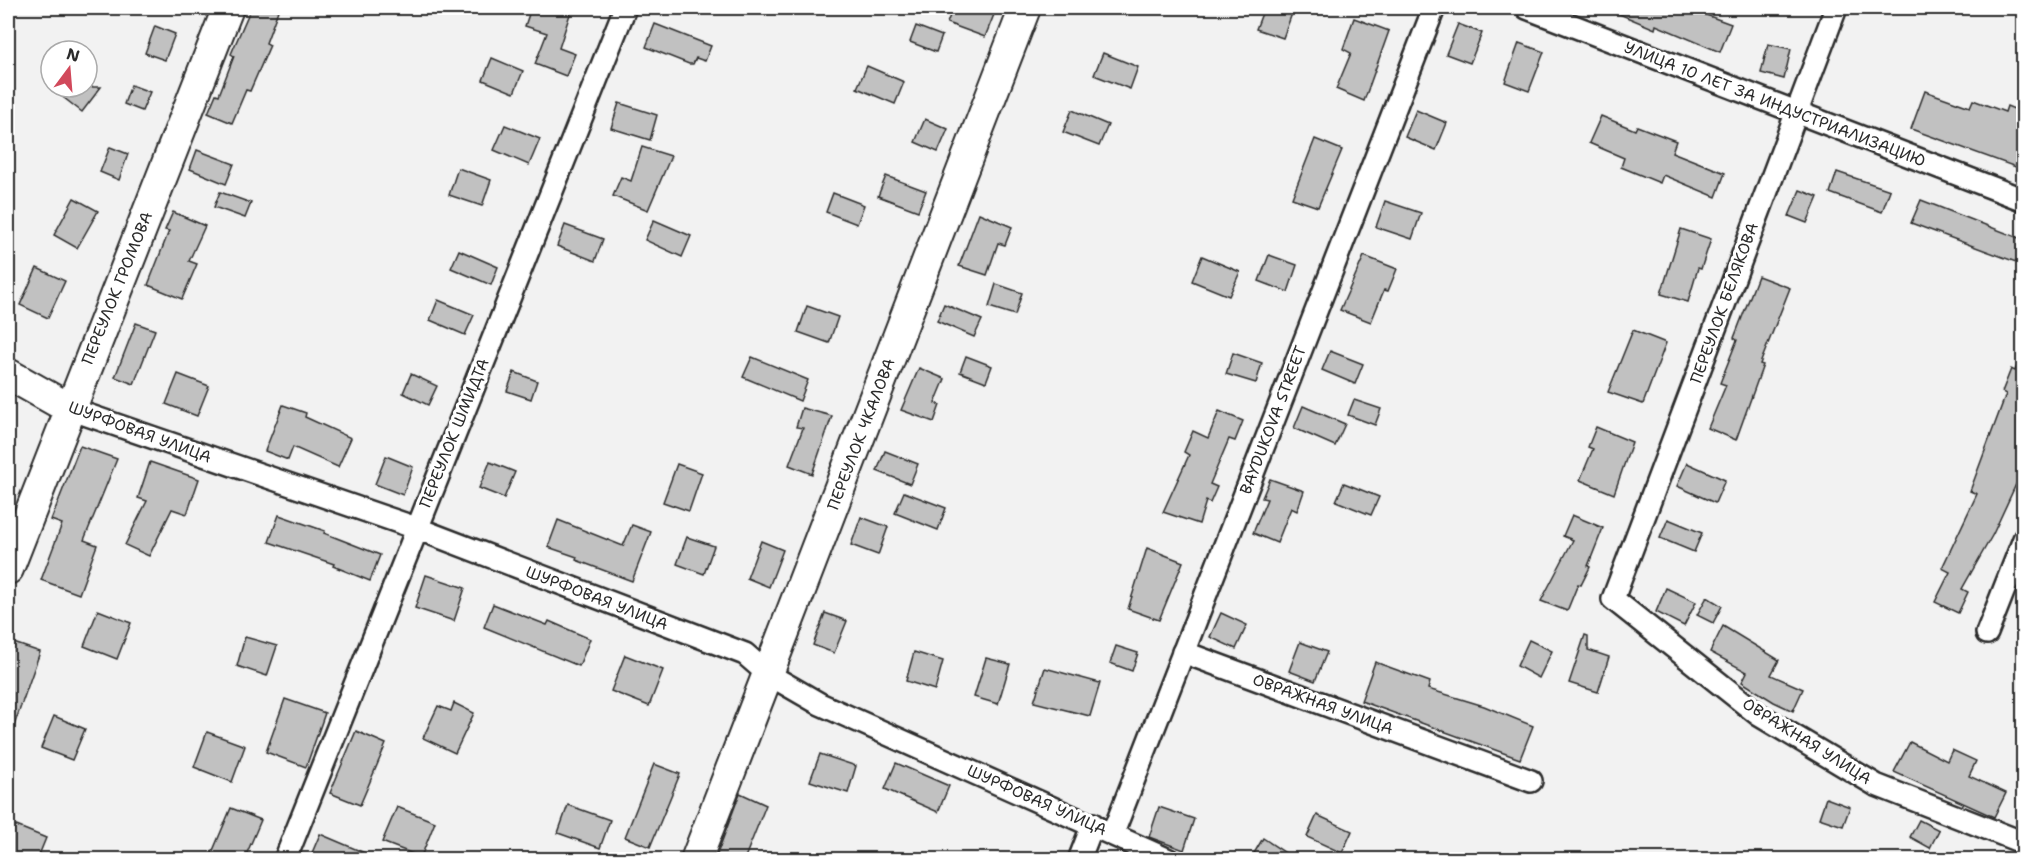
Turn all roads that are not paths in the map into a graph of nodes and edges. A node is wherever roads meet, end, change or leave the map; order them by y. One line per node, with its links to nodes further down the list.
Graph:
1 (228, 8): 10 (street, ПЕРЕУЛОК ГРОМОВА)
2 (625, 8): 11 (street, ПЕРЕУЛОК ШМИДТА)
3 (1025, 8): 17 (street, ПЕРЕУЛОК ЧКАЛОВА)
4 (1434, 8): 16 (street, BAYDUKOVA STREET)
5 (1527, 8): 7 (street, УЛИЦА 10 ЛЕТ ЗА ИНДУСТРИАЛИЗАЦИЮ)
6 (1836, 8): 7 (street, ПЕРЕУЛОК БЕЛЯКОВА)
7 (1795, 111): 8 (street, УЛИЦА 10 ЛЕТ ЗА ИНДУСТРИАЛИЗАЦИЮ); 14 (street, ПЕРЕУЛОК БЕЛЯКОВА)
8 (2024, 200)
9 (8, 374): 10 (street, ШУРФОВАЯ УЛИЦА)
10 (70, 409): 11 (street, ШУРФОВАЯ УЛИЦА); 13 (street, ПЕРЕУЛОК ГРОМОВА)
11 (416, 528): 17 (street, ШУРФОВАЯ УЛИЦА); 22 (street, ПЕРЕУЛОК ШМИДТА)
12 (2024, 539): 15 (street)
13 (8, 569)
14 (1613, 599): 21 (street, ОВРАЖНАЯ УЛИЦА)
15 (1986, 633)
16 (1183, 652): 18 (street, ОВРАЖНАЯ УЛИЦА); 20 (street, BAYDUKOVA STREET)
17 (768, 674): 19 (street, ШУРФОВАЯ УЛИЦА); 23 (street, ПЕРЕУЛОК ЧКАЛОВА)
18 (1531, 781)
19 (1093, 824): 20 (street, ШУРФОВАЯ УЛИЦА); 24 (street)
20 (1113, 833): 25 (street, ШУРФОВАЯ УЛИЦА)
21 (2024, 843)
22 (285, 860)
23 (696, 860)
24 (1079, 860)
25 (1169, 860)

